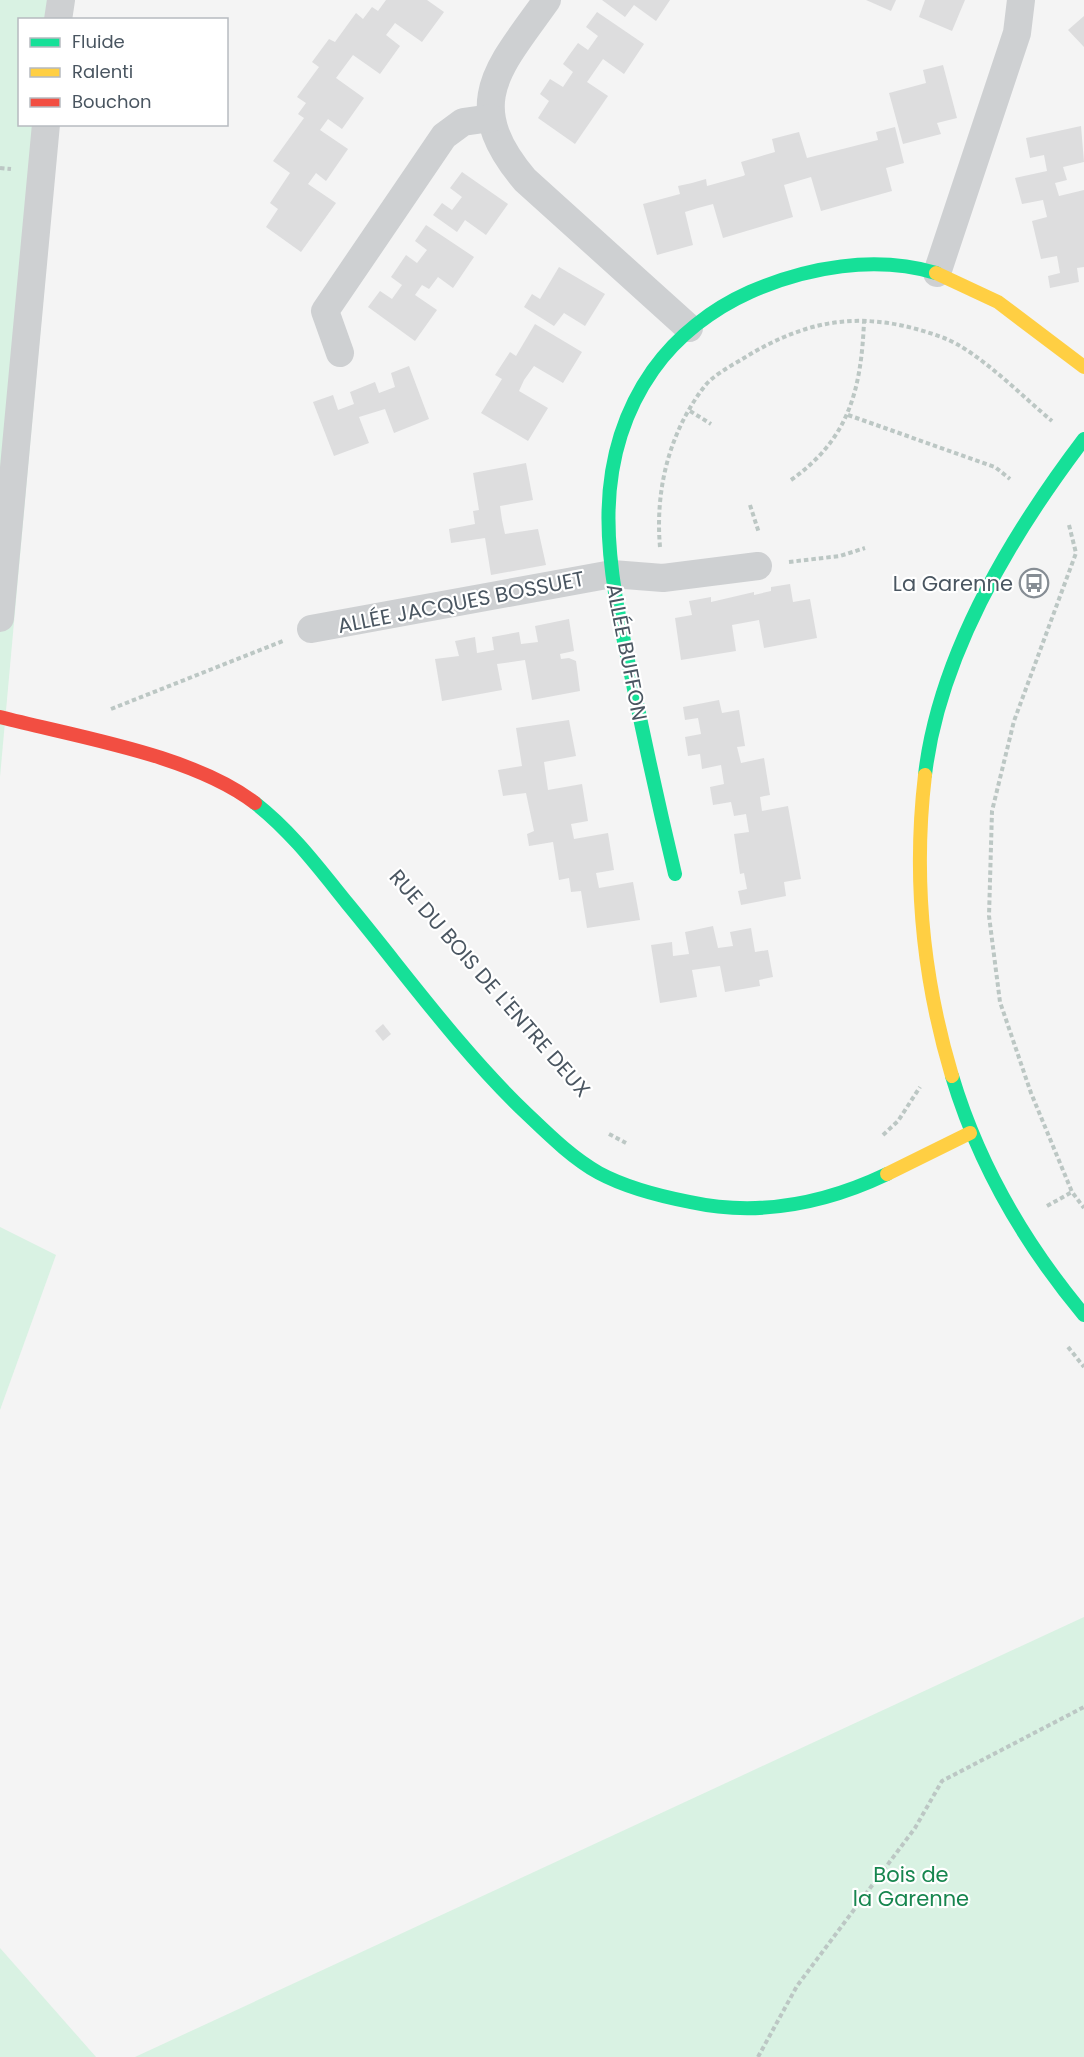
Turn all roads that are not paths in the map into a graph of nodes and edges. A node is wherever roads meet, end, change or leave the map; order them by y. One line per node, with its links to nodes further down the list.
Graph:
1 (61, 0): 4 (street)
2 (547, 0): 5 (street)
3 (1021, 0): 7 (street)
4 (58, 18)
5 (490, 118): 8 (street); 9 (street)
6 (46, 126): 14 (street)
7 (937, 273): 8 (street); 10 (street)
8 (689, 328): 13 (street)
9 (340, 353)
10 (1084, 367)
11 (1084, 439): 18 (street)
12 (758, 566): 13 (street, ALLÉE BUFFON)
13 (612, 574): 15 (street, ALLÉE JACQUES BOSSUET); 17 (street, ALLÉE BUFFON)
14 (0, 618)
15 (311, 629)
16 (0, 717): 18 (street)
17 (675, 874)
18 (970, 1133): 19 (street)
19 (1084, 1315)

